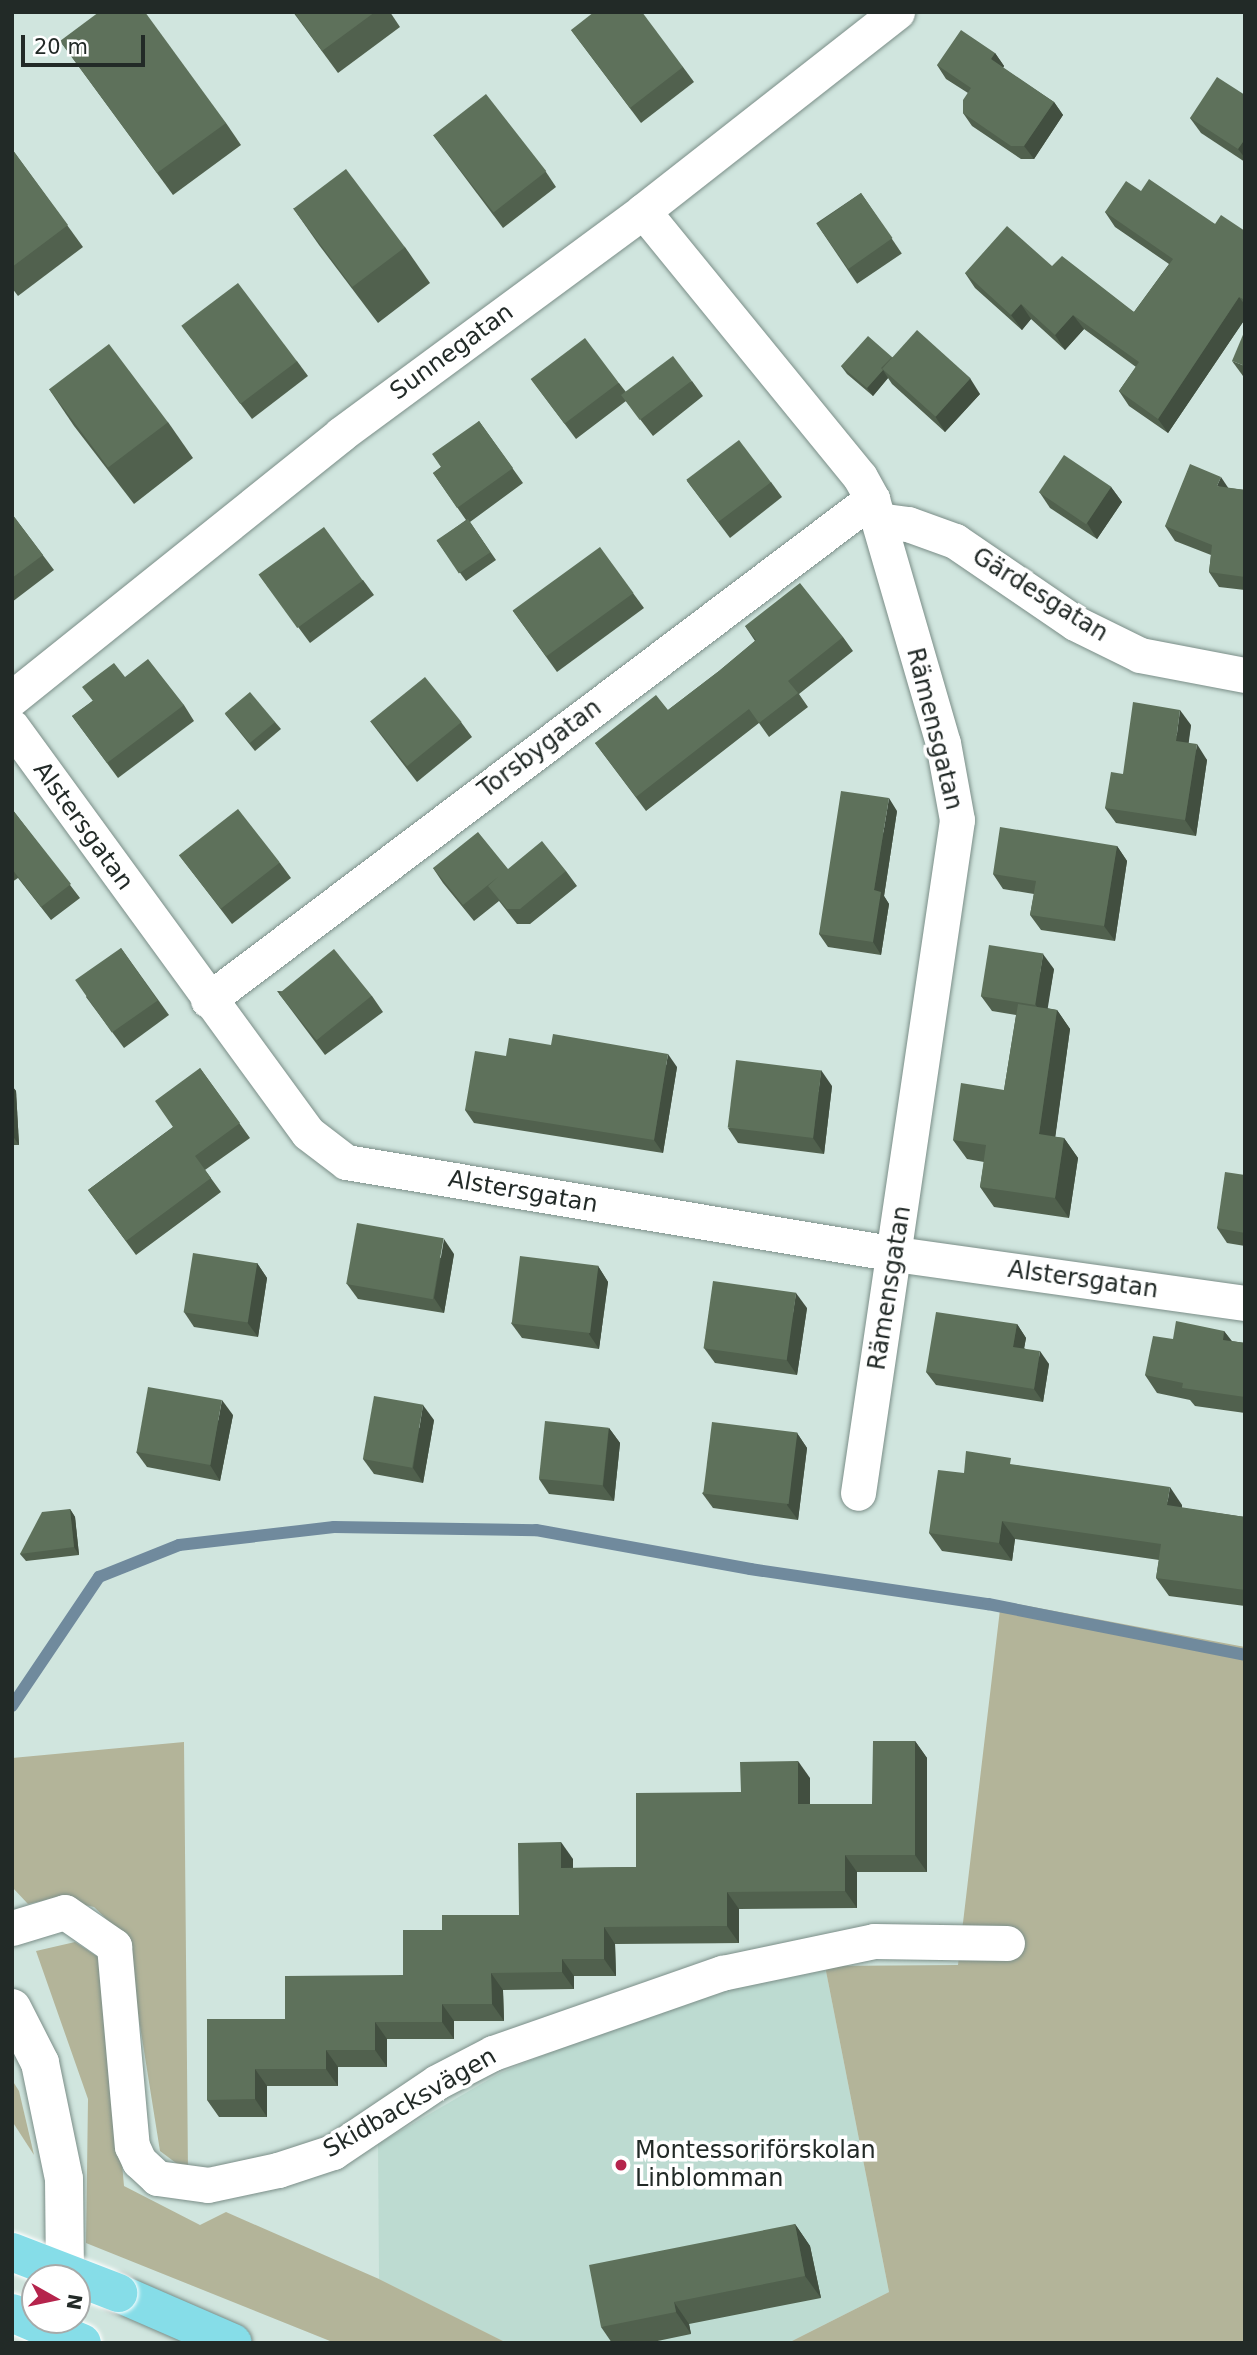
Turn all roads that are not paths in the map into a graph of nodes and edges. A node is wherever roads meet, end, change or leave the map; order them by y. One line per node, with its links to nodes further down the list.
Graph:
1 (897, 12): 2 (street, Sunnegatan)
2 (643, 211): 3 (street, Rämensgatan); 5 (street, Sunnegatan)
3 (875, 510): 4 (street, Gärdesgatan); 7 (street, Torsbygatan); 8 (street, Rämensgatan)
4 (1245, 675)
5 (12, 698)
6 (12, 727): 7 (street, Alstersgatan)
7 (208, 1000): 8 (street, Alstersgatan)
8 (896, 1254): 9 (street, Alstersgatan); 10 (street, Rämensgatan)
9 (1245, 1303)
10 (858, 1493)
11 (12, 1928): 12 (street, Skidbacksvägen)
12 (1007, 1943)
13 (12, 2008): 15 (street)
14 (12, 2252): 18 (main road, bridge)
15 (65, 2264)
16 (12, 2313): 17 (main road, bridge)
17 (82, 2343)
18 (233, 2343)

